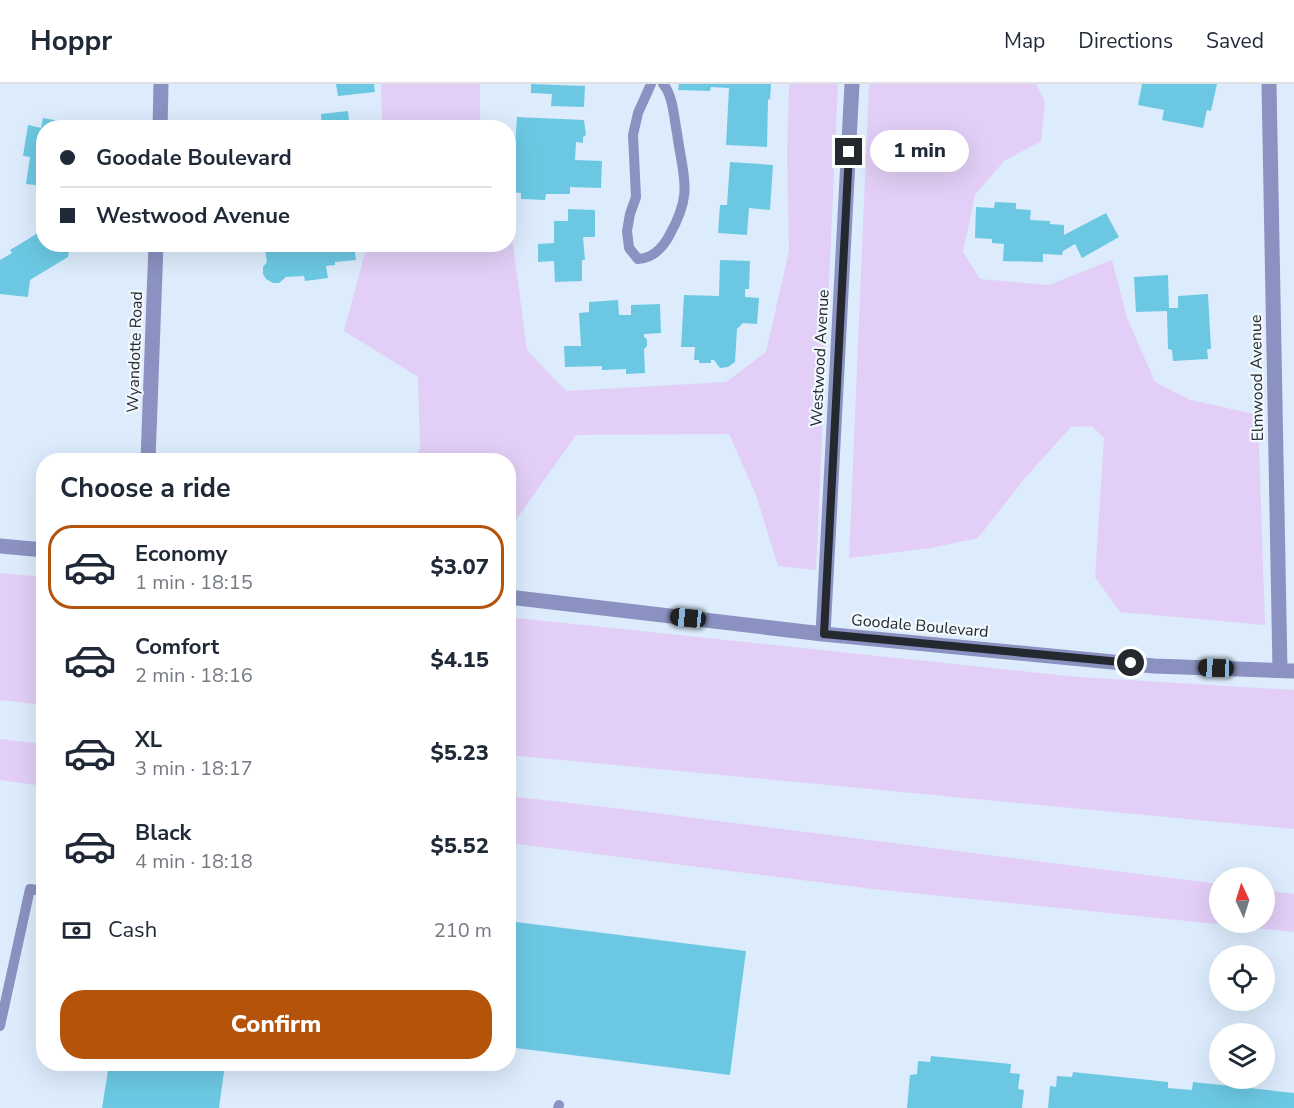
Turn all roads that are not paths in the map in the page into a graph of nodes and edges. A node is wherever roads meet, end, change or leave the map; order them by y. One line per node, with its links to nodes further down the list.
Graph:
1 (161, 84): 6 (street)
2 (651, 84): 3 (lane)
3 (663, 84)
4 (852, 84): 12 (street, Westwood Avenue)
5 (1269, 84): 13 (street, Elmwood Avenue)
6 (160, 120)
7 (156, 252): 8 (street, Wyandotte Road)
8 (148, 453)
9 (0, 546): 10 (street)
10 (36, 549)
11 (516, 598): 12 (street, Goodale Boulevard)
12 (824, 634): 13 (street, Goodale Boulevard)
13 (1287, 671)
14 (36, 890): 15 (lane)
15 (0, 1026)

